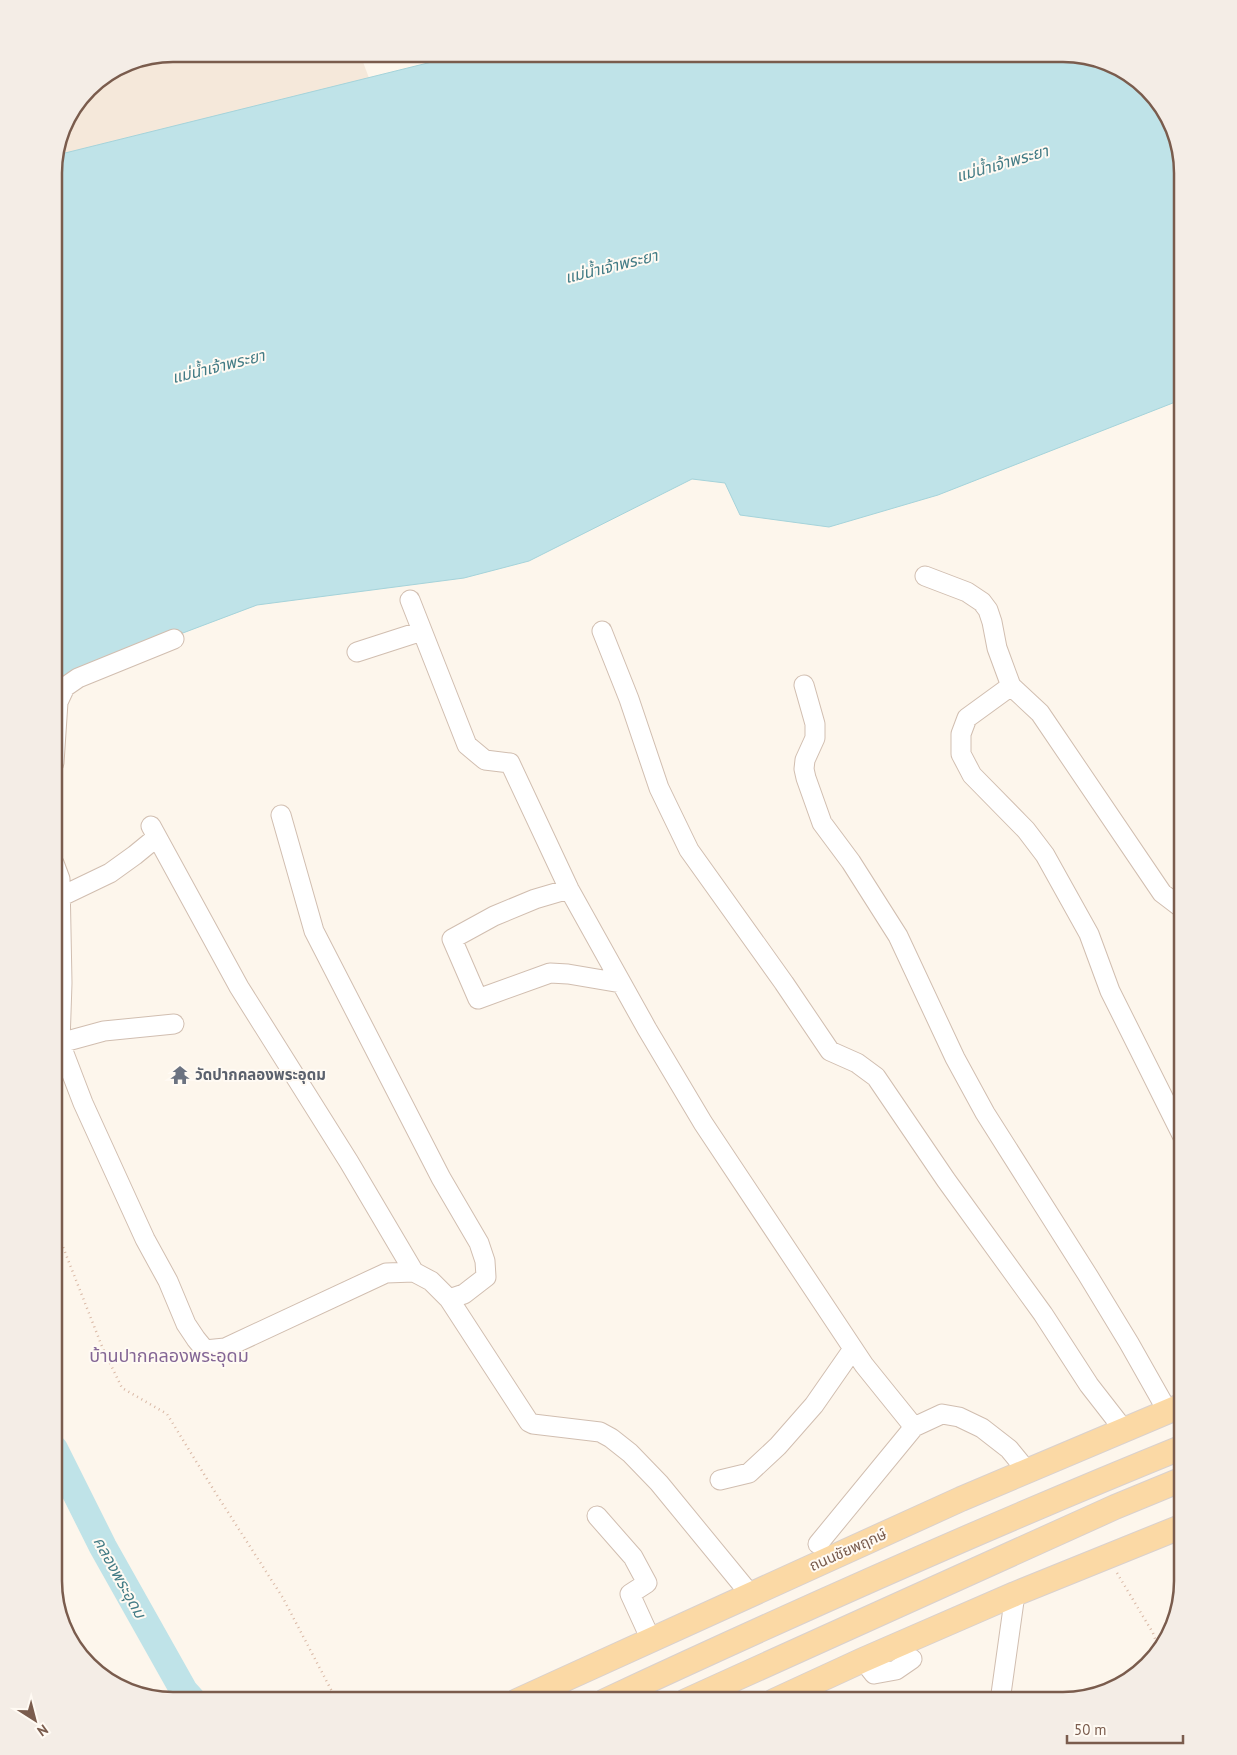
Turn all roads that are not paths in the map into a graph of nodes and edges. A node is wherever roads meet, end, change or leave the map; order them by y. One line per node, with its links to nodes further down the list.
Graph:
1 (925, 576): 8 (street)
2 (410, 600): 3 (street)
3 (422, 631): 6 (street); 11 (street)
4 (602, 631): 25 (street)
5 (174, 639): 9 (street)
6 (358, 652)
7 (804, 685): 22 (street)
8 (1011, 686): 13 (street); 18 (street)
9 (63, 692)
10 (280, 815): 20 (street)
11 (568, 889): 14 (street); 14 (street)
12 (62, 896): 19 (street)
13 (1174, 902)
14 (621, 983): 21 (street)
15 (174, 1024): 16 (street)
16 (62, 1042)
17 (62, 1049): 19 (street)
18 (1174, 1119)
19 (414, 1272): 20 (street)
20 (449, 1298): 33 (street)
21 (853, 1349): 24 (street); 28 (street)
22 (1174, 1406)
23 (1174, 1410): 25 (main road, ถนนชัยพฤกษ์)
24 (914, 1428): 27 (street); 32 (street)
25 (1124, 1430): 27 (main road, ถนนชัยพฤกษ์)
26 (1174, 1451): 39 (main road)
27 (1026, 1471): 33 (main road, ถนนชัยพฤกษ์)
28 (720, 1480)
29 (1174, 1483): 40 (main road)
30 (597, 1516): 35 (street)
31 (1174, 1530): 34 (main road)
32 (818, 1544)
33 (750, 1594): 35 (main road, ถนนชัยพฤกษ์)
34 (1015, 1594): 37 (main road); 42 (street)
35 (651, 1640): 38 (main road, ถนนชัยพฤกษ์)
36 (912, 1659): 37 (street)
37 (863, 1660): 41 (main road)
38 (537, 1692)
39 (624, 1692)
40 (706, 1692)
41 (794, 1692)
42 (1001, 1692)

